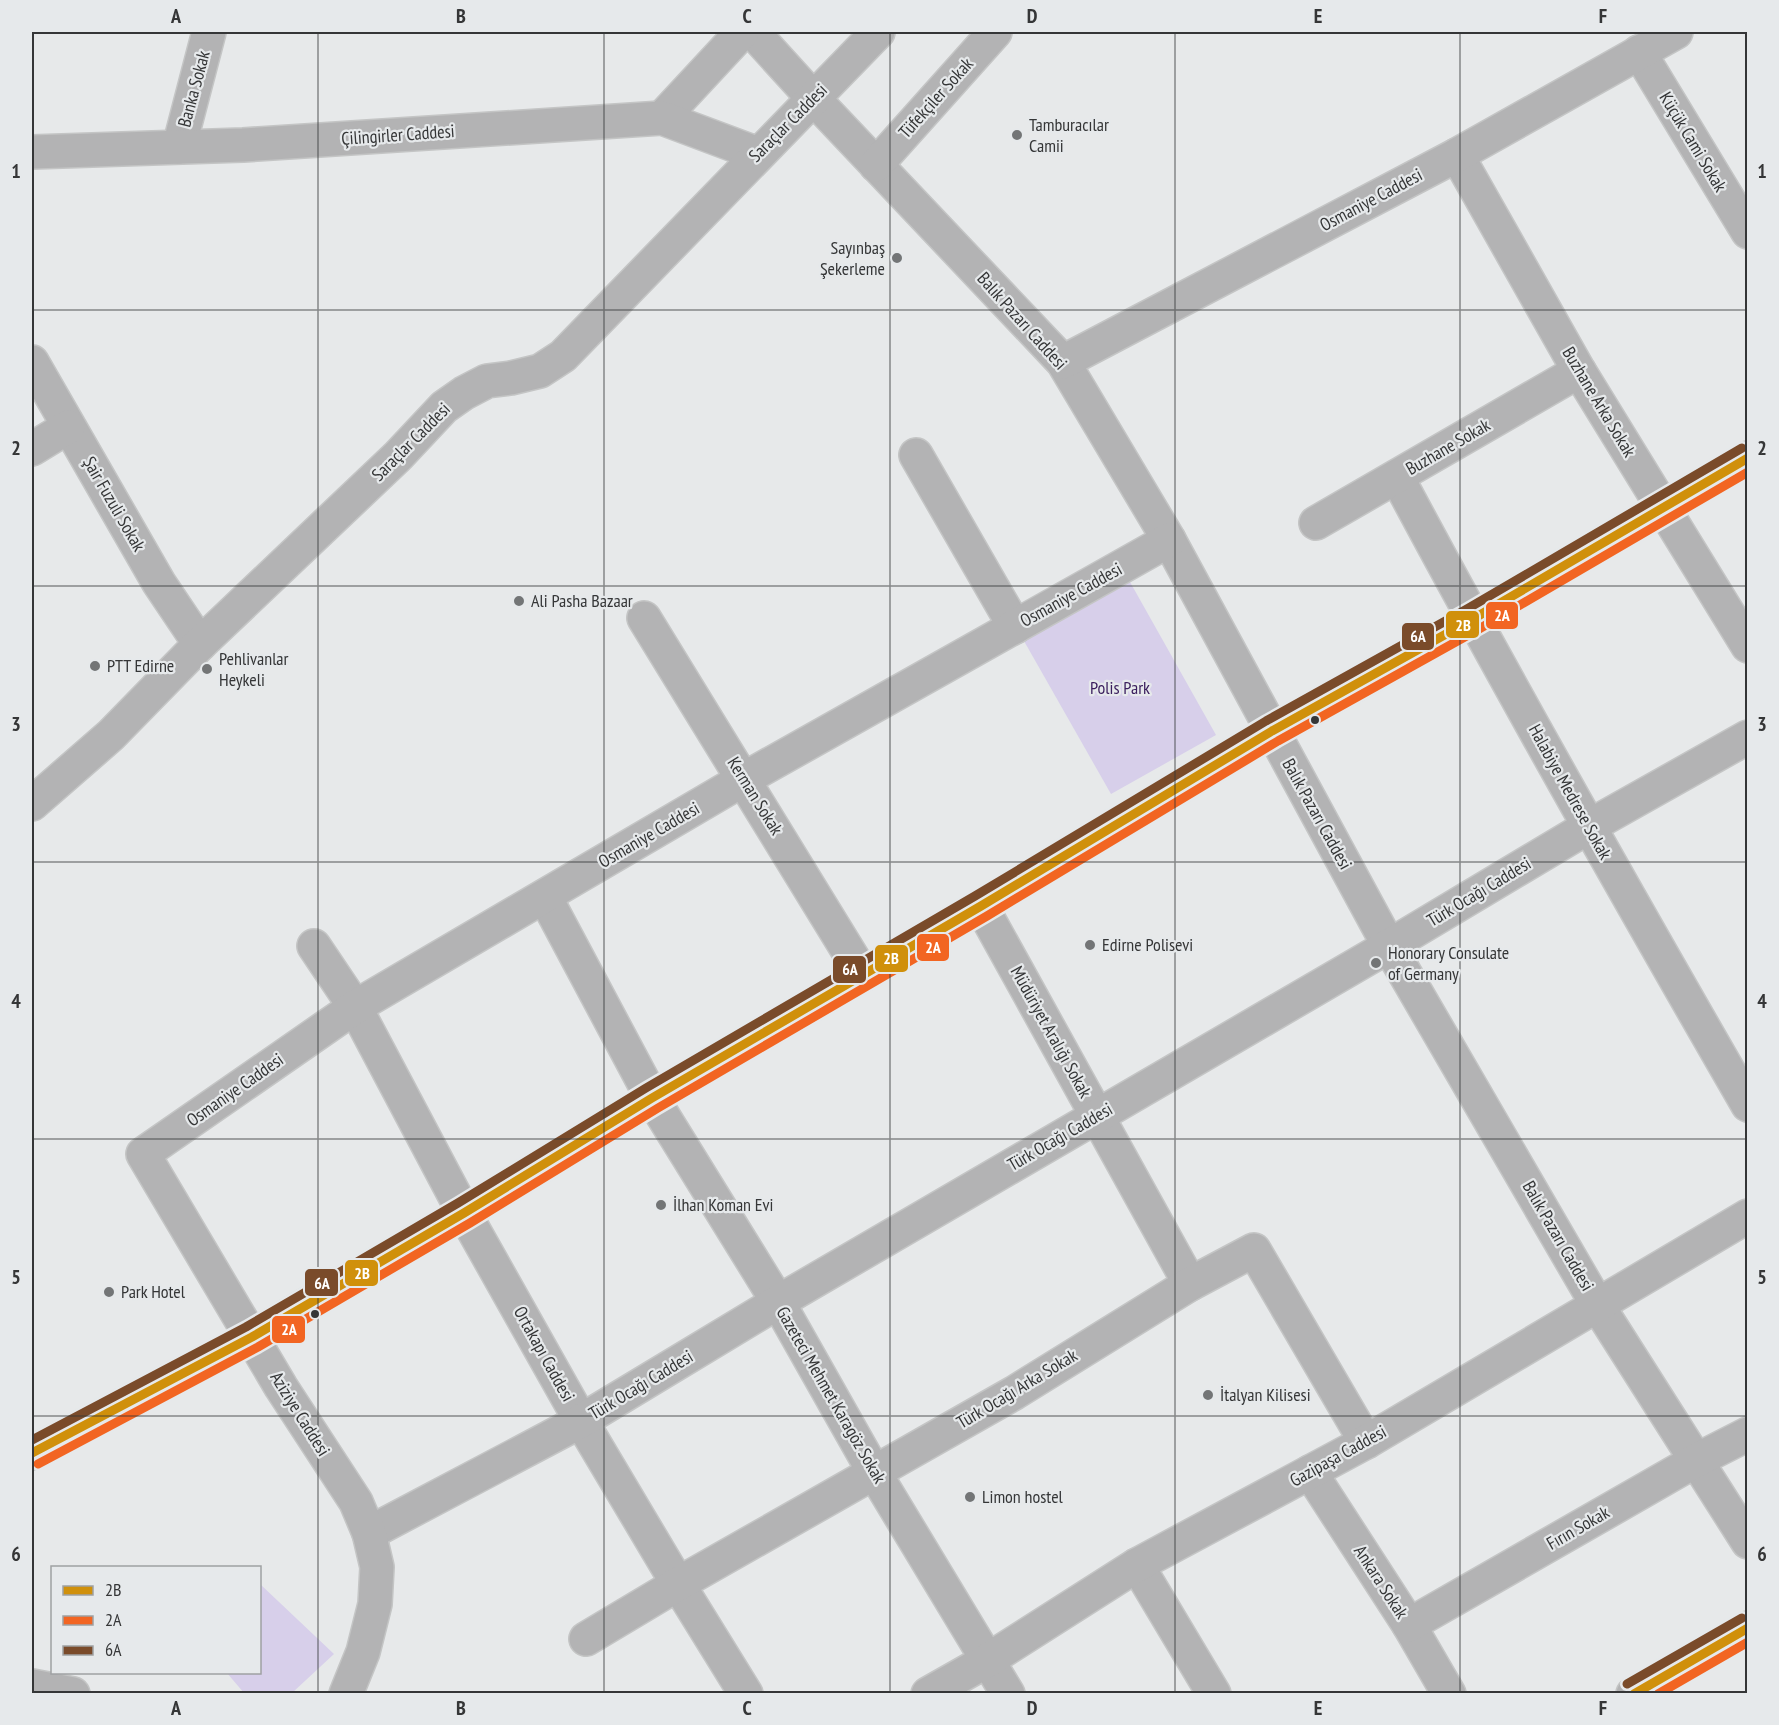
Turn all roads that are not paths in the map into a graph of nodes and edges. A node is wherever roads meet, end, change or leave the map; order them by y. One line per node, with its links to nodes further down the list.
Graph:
1 (209, 32): 9 (street, Banka Sokak)
2 (742, 32): 8 (street)
3 (753, 32): 7 (street, Balık Pazarı Caddesi)
4 (878, 32): 7 (street, Saraçlar Caddesi)
5 (995, 32): 13 (street, Tüfekçiler Sokak)
6 (1658, 39): 12 (street, Osmaniye Caddesi); 14 (street, Küçük Cami Sokak)
7 (813, 98): 11 (street, Saraçlar Caddesi); 13 (street, Balık Pazarı Caddesi)
8 (662, 117): 9 (street, Çilingirler Caddesi); 11 (street, Çilingirler Caddesi)
9 (179, 147): 10 (street, Çilingirler Caddesi)
10 (32, 152)
11 (758, 154): 29 (street, Saraçlar Caddesi)
12 (1457, 155): 16 (street, Osmaniye Caddesi); 17 (street, Buzhane Arka Sokak)
13 (876, 165): 16 (street, Balık Pazarı Caddesi)
14 (1747, 230)
15 (32, 362): 18 (street, Şair Fuzuli Sokak)
16 (1063, 362): 25 (street, Balık Pazarı Caddesi)
17 (1579, 371): 22 (street, Buzhane Sokak); 23 (street, Buzhane Arka Sokak)
18 (68, 427): 19 (street); 29 (street, Şair Fuzuli Sokak)
19 (32, 449)
20 (916, 455): 28 (street)
21 (1748, 458): 23 (street)
22 (1397, 477): 24 (street, Buzhane Sokak); 27 (street, Halabiye Medrese Sokak)
23 (1663, 508): 27 (street); 30 (street, Buzhane Arka Sokak)
24 (1316, 523)
25 (1169, 540): 28 (street, Osmaniye Caddesi); 31 (street, Balık Pazarı Caddesi)
26 (644, 618): 33 (street, Kerman Sokak)
27 (1473, 619): 31 (street); 35 (street, Halabiye Medrese Sokak)
28 (1015, 627): 33 (street, Osmaniye Caddesi)
29 (200, 644): 34 (street, Saraçlar Caddesi)
30 (1748, 646)
31 (1272, 730): 37 (street); 39 (street, Balık Pazarı Caddesi)
32 (1748, 737): 35 (street, Türk Ocağı Caddesi)
33 (744, 779): 36 (street, Osmaniye Caddesi); 40 (street, Kerman Sokak)
34 (32, 804)
35 (1588, 827): 39 (street, Türk Ocağı Caddesi); 43 (street, Halabiye Medrese Sokak)
36 (545, 897): 41 (street, Osmaniye Caddesi); 42 (street, Gazeteci Mehmet Karagöz Sokak)
37 (981, 906): 40 (street); 44 (street, Müdüriyet Aralığı Sokak)
38 (314, 946): 41 (street, Ortakapı Caddesi)
39 (1389, 946): 44 (street, Türk Ocağı Caddesi); 50 (street, Balık Pazarı Caddesi)
40 (863, 975): 42 (street)
41 (356, 1006): 45 (street, Osmaniye Caddesi); 46 (street, Ortakapı Caddesi)
42 (652, 1098): 46 (street); 49 (street, Gazeteci Mehmet Karagöz Sokak)
43 (1748, 1105)
44 (1098, 1115): 48 (street, Müdüriyet Aralığı Sokak); 49 (street, Türk Ocağı Caddesi)
45 (143, 1154): 51 (street, Aziziye Caddesi)
46 (464, 1213): 51 (street); 52 (street, Ortakapı Caddesi)
47 (1748, 1216): 50 (street, Gazipaşa Caddesi)
48 (1190, 1284): 54 (street, Türk Ocağı Arka Sokak); 57 (street, Türk Ocağı Arka Sokak)
49 (778, 1302): 52 (street, Türk Ocağı Caddesi); 57 (street, Gazeteci Mehmet Karagöz Sokak)
50 (1598, 1306): 54 (street, Gazipaşa Caddesi); 56 (street, Balık Pazarı Caddesi)
51 (252, 1337): 55 (street); 59 (street, Aziziye Caddesi)
52 (581, 1420): 59 (street, Türk Ocağı Caddesi); 62 (street, Ortakapı Caddesi)
53 (1748, 1434): 56 (street, Fırın Sokak)
54 (1366, 1442): 58 (street, Gazipaşa Caddesi)
55 (32, 1454)
56 (1695, 1461): 60 (street, Balık Pazarı Caddesi); 63 (street, Fırın Sokak)
57 (874, 1472): 62 (street, Türk Ocağı Arka Sokak); 66 (street, Gazeteci Mehmet Karagöz Sokak)
58 (1310, 1472): 61 (street, Gazipaşa Caddesi); 63 (street, Ankara Sokak)
59 (369, 1533): 69 (street, Aziziye Caddesi)
60 (1748, 1542)
61 (1137, 1565): 66 (street, Gazipaşa Caddesi); 73 (street)
62 (678, 1584): 65 (street, Türk Ocağı Arka Sokak); 70 (street, Ortakapı Caddesi)
63 (1409, 1625): 74 (street, Ankara Sokak)
64 (1748, 1628): 75 (street)
65 (586, 1639)
66 (988, 1660): 71 (street, Gazipaşa Caddesi); 72 (street, Gazeteci Mehmet Karagöz Sokak)
67 (32, 1686): 68 (street)
68 (73, 1694)
69 (346, 1694)
70 (746, 1694)
71 (928, 1694)
72 (1008, 1694)
73 (1214, 1694)
74 (1449, 1694)
75 (1633, 1694)

